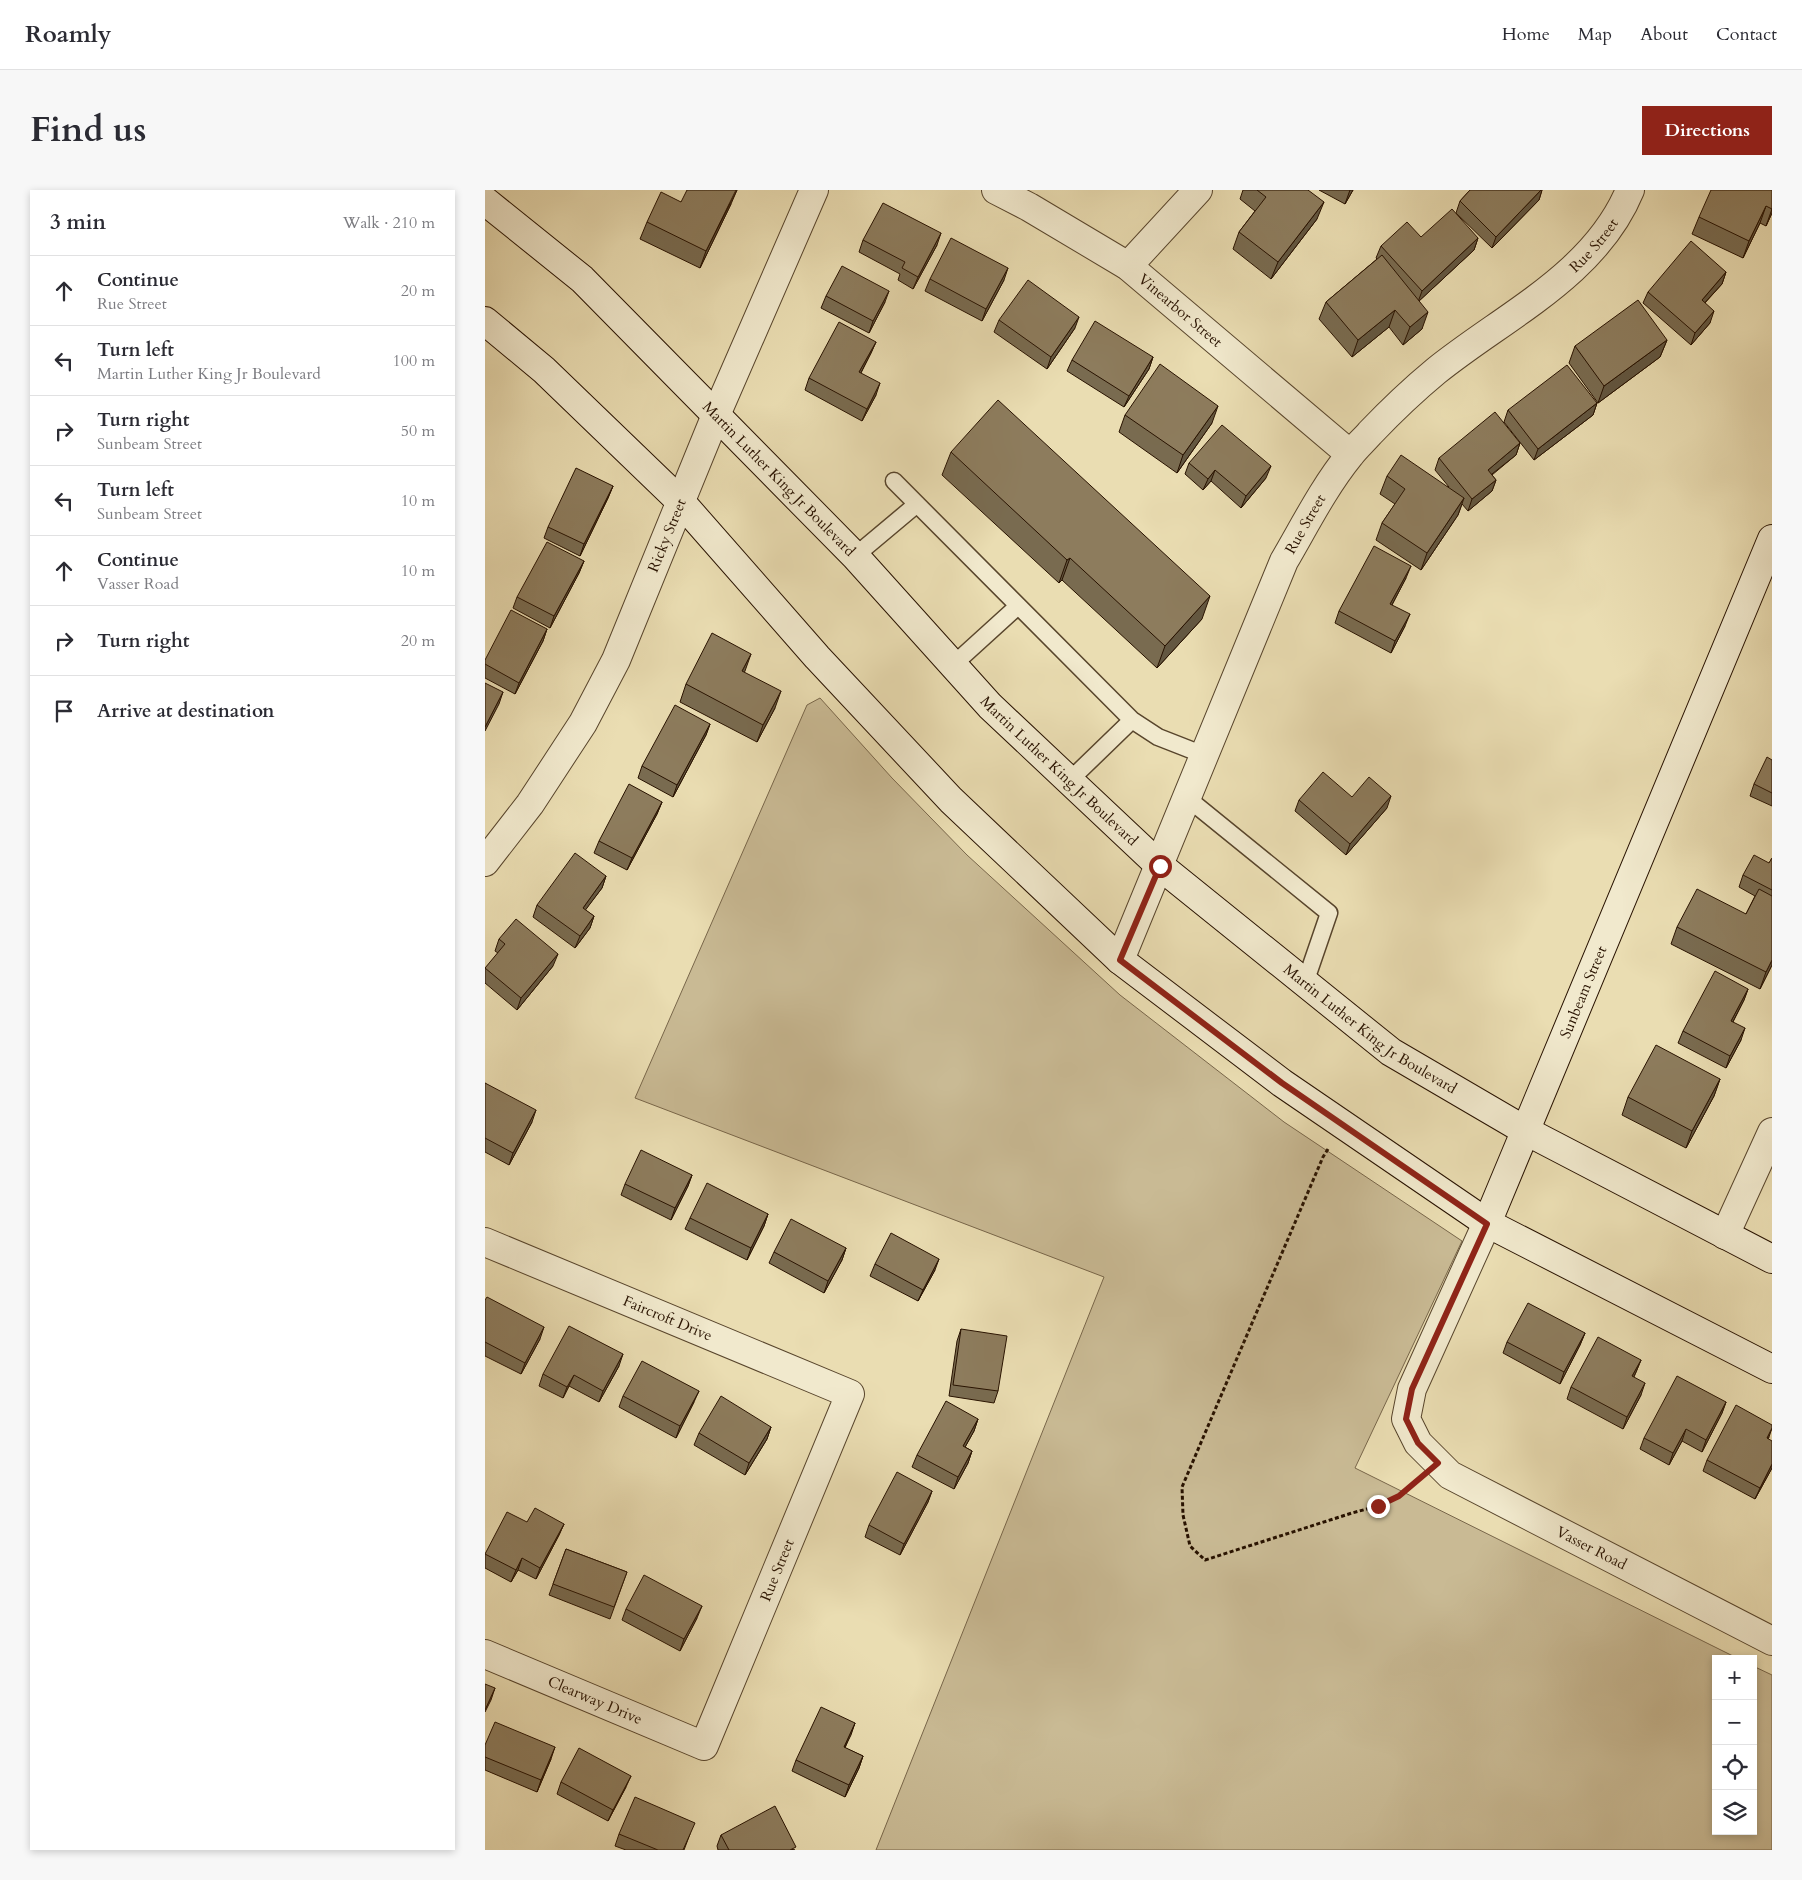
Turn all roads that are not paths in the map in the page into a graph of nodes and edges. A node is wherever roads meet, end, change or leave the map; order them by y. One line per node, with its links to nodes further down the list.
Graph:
1 (814, 190): 8 (street, Ricky Street)
2 (996, 190): 6 (street, Vinearbor Street)
3 (1198, 190): 6 (street)
4 (1630, 190): 9 (street, Rue Street)
5 (485, 201): 8 (street, Martin Luther King Jr Boulevard)
6 (1128, 266): 9 (street, Vinearbor Street)
7 (485, 321): 11 (street)
8 (717, 415): 11 (street, Ricky Street); 14 (street, Martin Luther King Jr Boulevard)
9 (1350, 454): 18 (street, Rue Street)
10 (894, 481): 12 (lane)
11 (681, 502): 21 (street, Ricky Street); 23 (street)
12 (917, 504): 14 (lane); 15 (lane)
13 (1772, 539): 25 (street, Sunbeam Street)
14 (855, 556): 16 (street, Martin Luther King Jr Boulevard)
15 (1018, 606): 16 (lane); 17 (lane)
16 (953, 665): 19 (street, Martin Luther King Jr Boulevard)
17 (1132, 720): 18 (lane); 19 (lane)
18 (1204, 755): 20 (street, Rue Street)
19 (1069, 781): 22 (street, Martin Luther King Jr Boulevard)
20 (1186, 797): 22 (street, Rue Street); 24 (lane)
21 (485, 862)
22 (1160, 866): 23 (street, Rue Street); 24 (street, Martin Luther King Jr Boulevard)
23 (1120, 960): 27 (street)
24 (1305, 983): 25 (street, Martin Luther King Jr Boulevard)
25 (1526, 1131): 27 (street, Sunbeam Street); 28 (street, Martin Luther King Jr Boulevard)
26 (1772, 1132): 28 (street)
27 (1487, 1224): 31 (street); 33 (street, Sunbeam Street)
28 (1725, 1235): 30 (street, Martin Luther King Jr Boulevard)
29 (485, 1242): 32 (street, Faircroft Drive)
30 (1772, 1259)
31 (1772, 1370)
32 (850, 1394): 36 (street, Rue Street)
33 (1418, 1443): 34 (street, Vasser Road)
34 (1772, 1641)
35 (485, 1654): 36 (street, Clearway Drive)
36 (704, 1746)

